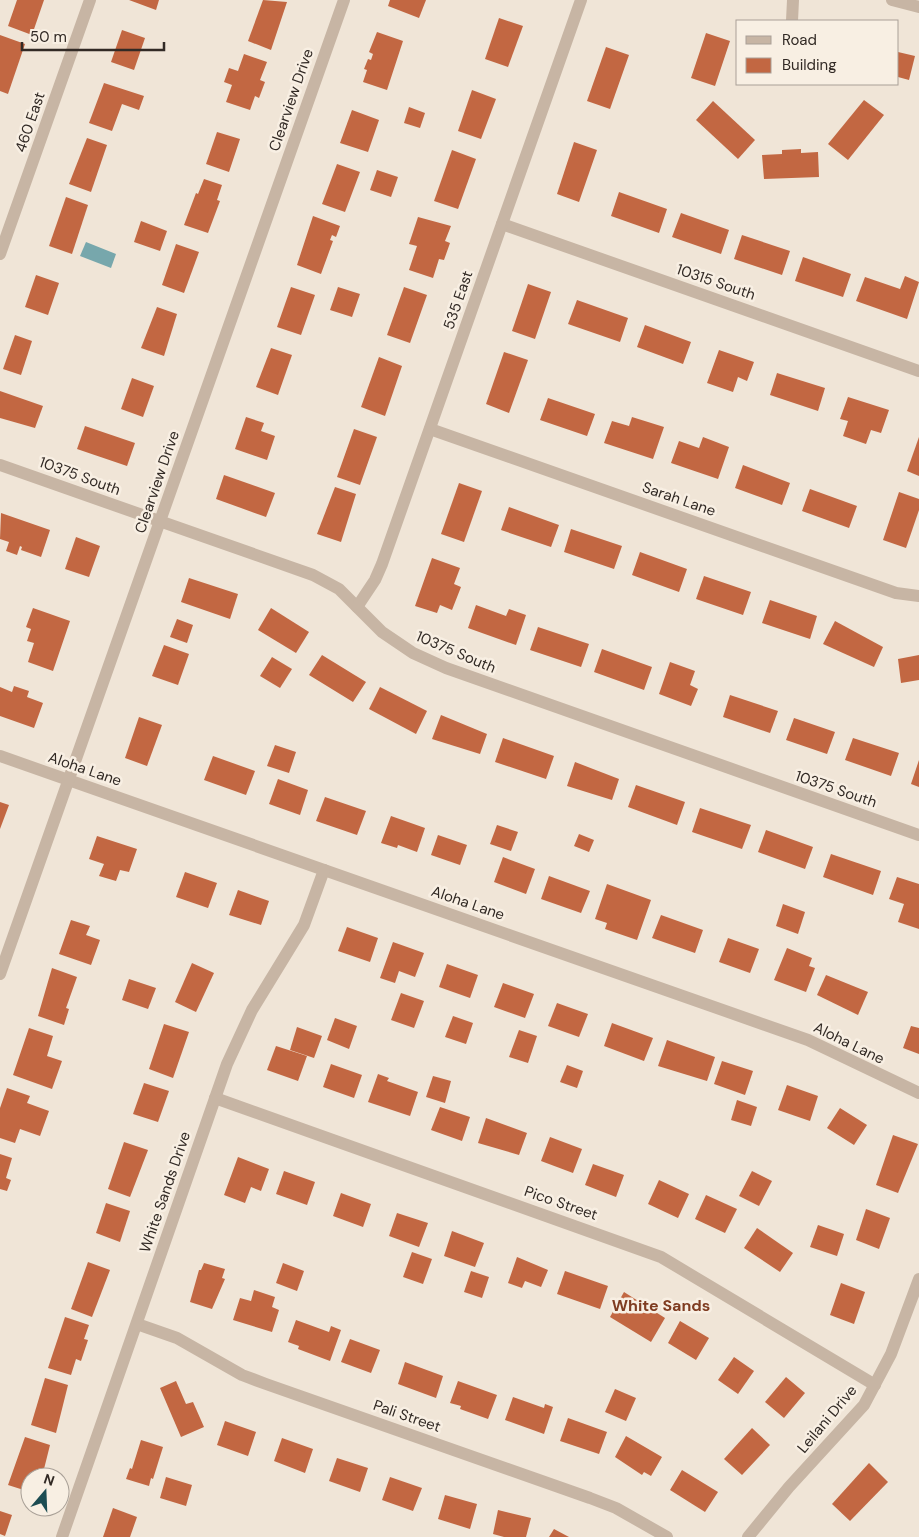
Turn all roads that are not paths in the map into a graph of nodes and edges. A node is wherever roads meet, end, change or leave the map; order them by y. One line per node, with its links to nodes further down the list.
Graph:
1 (90, 0): 9 (street, 460 East)
2 (344, 0): 13 (street, Clearview Drive)
3 (581, 0): 8 (street, 535 East)
4 (793, 0): 7 (street)
5 (892, 0): 6 (street)
6 (919, 7)
7 (792, 20)
8 (502, 224): 10 (street, 10315 South); 11 (street, 535 East)
9 (0, 254)
10 (919, 371)
11 (430, 428): 14 (street, Sarah Lane); 15 (street, 535 East)
12 (0, 465): 13 (street, 10375 South)
13 (160, 522): 15 (street, 10375 South); 17 (street, Clearview Drive)
14 (919, 596)
15 (357, 607): 18 (street, 10375 South)
16 (0, 756): 17 (street, Aloha Lane)
17 (68, 780): 19 (street, Aloha Lane); 20 (street, Clearview Drive)
18 (919, 835)
19 (324, 870): 21 (street, Aloha Lane); 22 (street, White Sands Drive)
20 (0, 974)
21 (919, 1093)
22 (215, 1098): 24 (street, White Sands Drive); 25 (street, Pico Street)
23 (919, 1279): 25 (street, Leilani Drive)
24 (137, 1324): 26 (street, White Sands Drive); 27 (street, Pali Street)
25 (876, 1385): 28 (street, Leilani Drive)
26 (62, 1537)
27 (668, 1537)
28 (748, 1537)

